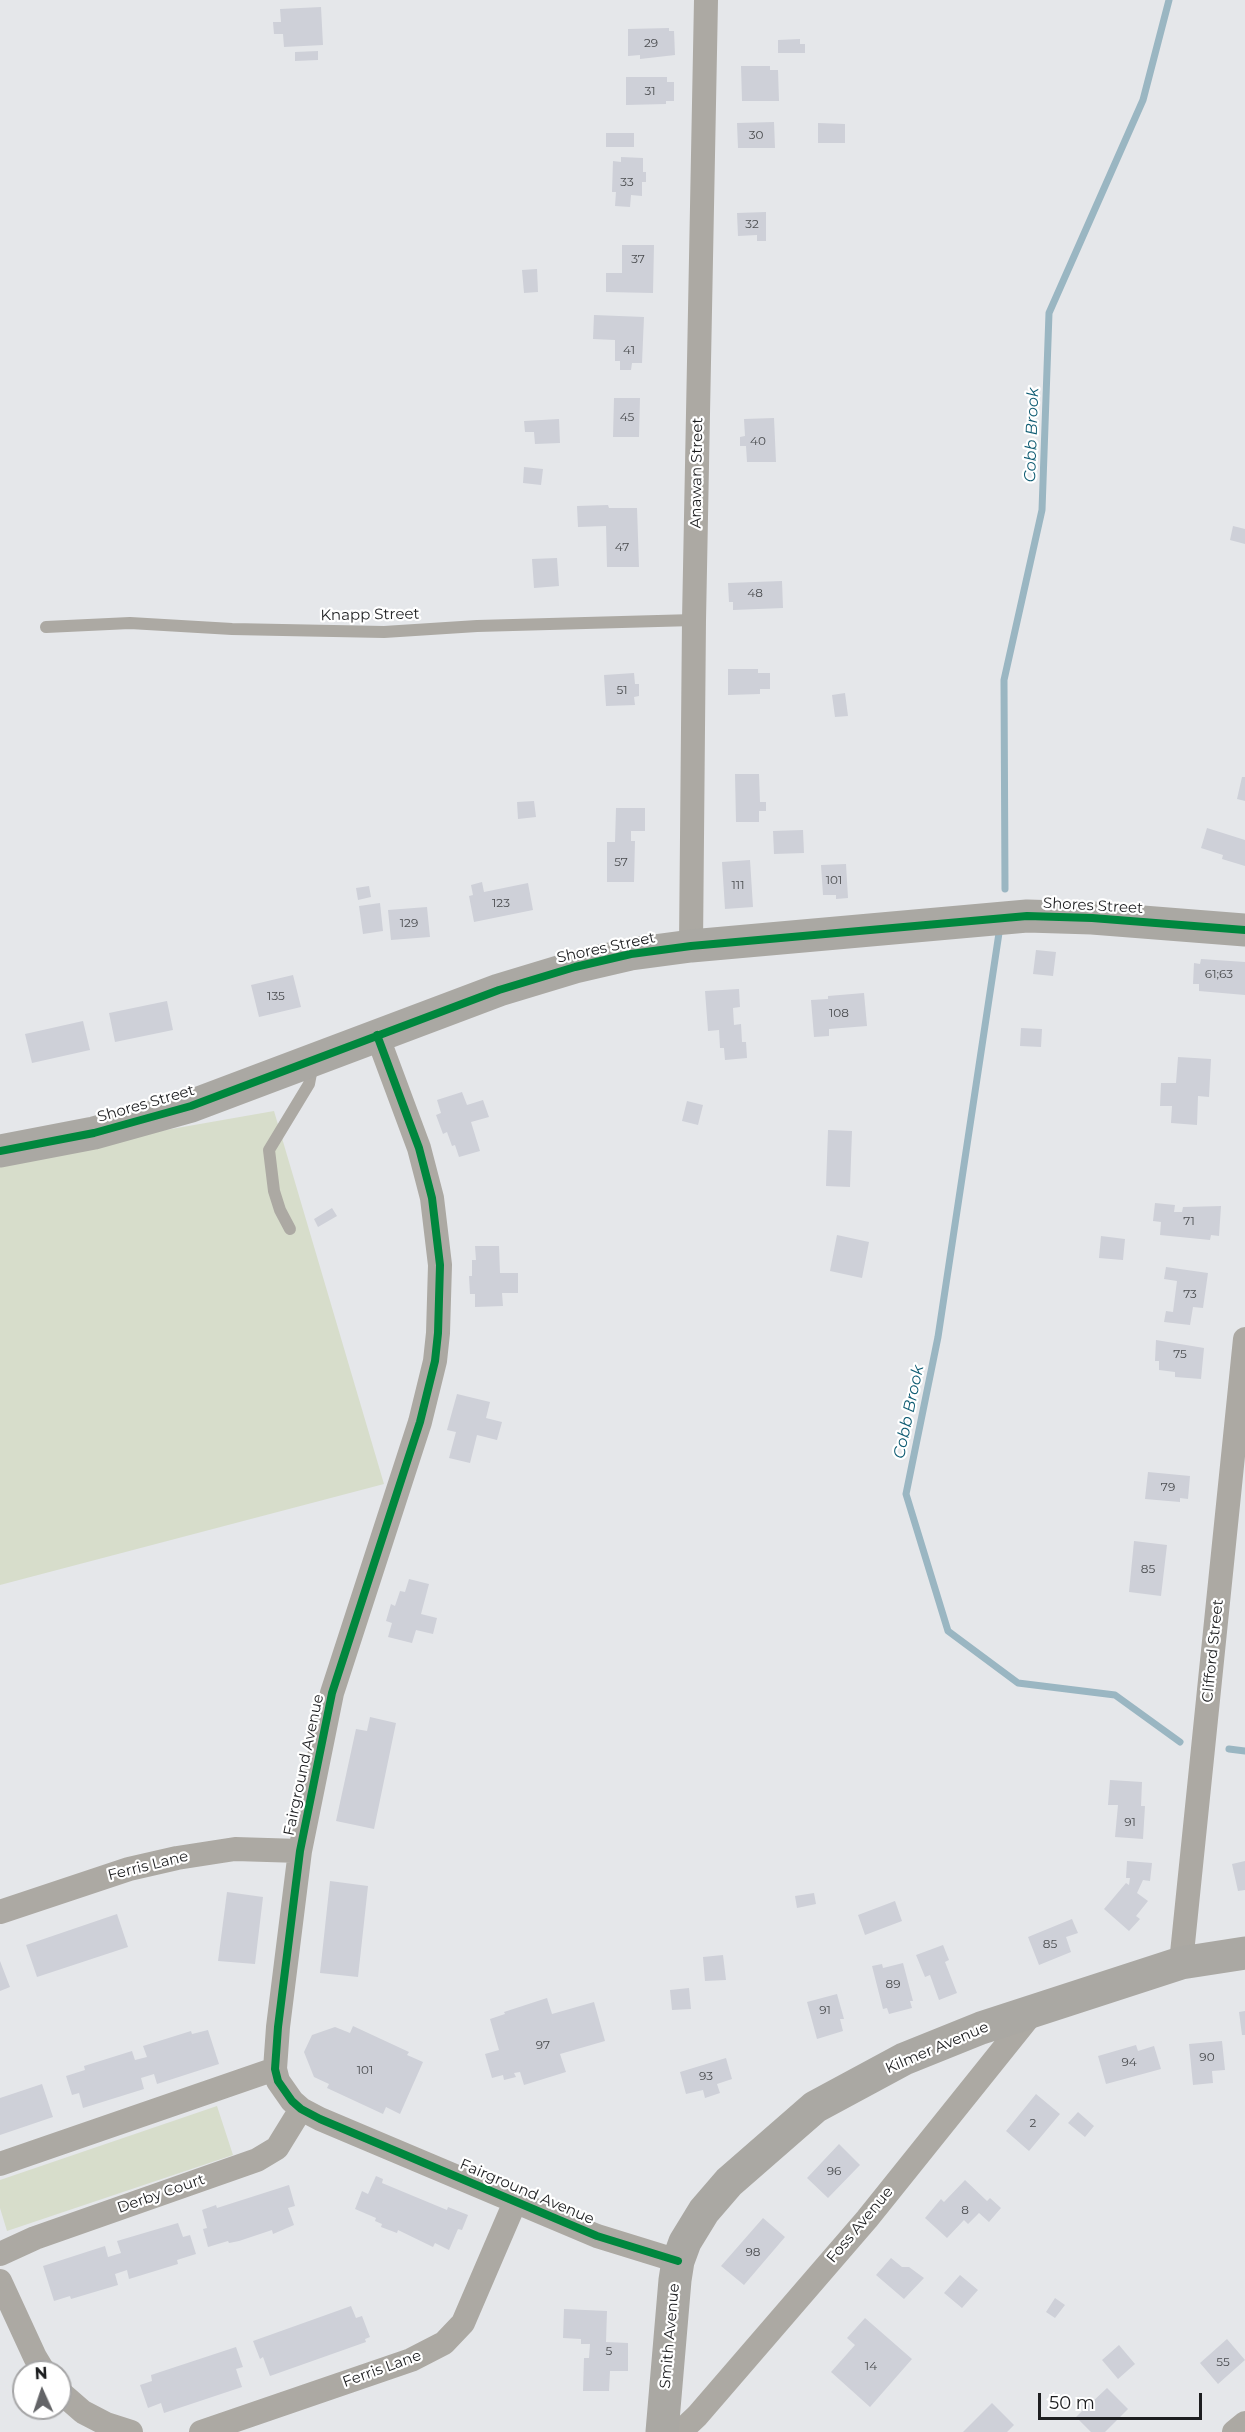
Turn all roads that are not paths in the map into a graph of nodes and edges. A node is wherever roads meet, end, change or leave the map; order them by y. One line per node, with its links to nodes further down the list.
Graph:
1 (706, 0): 2 (street, Anawan Street)
2 (694, 620): 3 (lane, Knapp Street); 5 (street, Anawan Street)
3 (46, 627)
4 (1245, 930): 5 (street, Shores Street)
5 (691, 945): 6 (street, Shores Street)
6 (377, 1035): 7 (street, Shores Street); 11 (street, Fairground Avenue)
7 (313, 1059): 8 (street, Shores Street); 9 (lane)
8 (0, 1151)
9 (290, 1229)
10 (1245, 1339): 14 (street, Clifford Street)
11 (300, 1851): 12 (street, Ferris Lane); 16 (street, Fairground Avenue)
12 (0, 1912)
13 (1245, 1953): 14 (street, Kilmer Avenue)
14 (1181, 1963): 15 (street, Kilmer Avenue)
15 (1033, 2012): 20 (street, Kilmer Avenue); 29 (street, Foss Avenue)
16 (275, 2069): 17 (street, Fairground Avenue); 18 (street)
17 (301, 2109): 19 (street, Fairground Avenue); 21 (street, Derby Court)
18 (0, 2164)
19 (515, 2202): 20 (street, Fairground Avenue); 27 (street, Ferris Lane)
20 (682, 2251): 28 (street, Smith Avenue)
21 (0, 2254)
22 (0, 2281): 23 (street)
23 (38, 2360)
24 (72, 2402): 26 (street)
25 (1245, 2423): 30 (street)
26 (131, 2432)
27 (201, 2432)
28 (662, 2432)
29 (680, 2432)
30 (1234, 2432)

